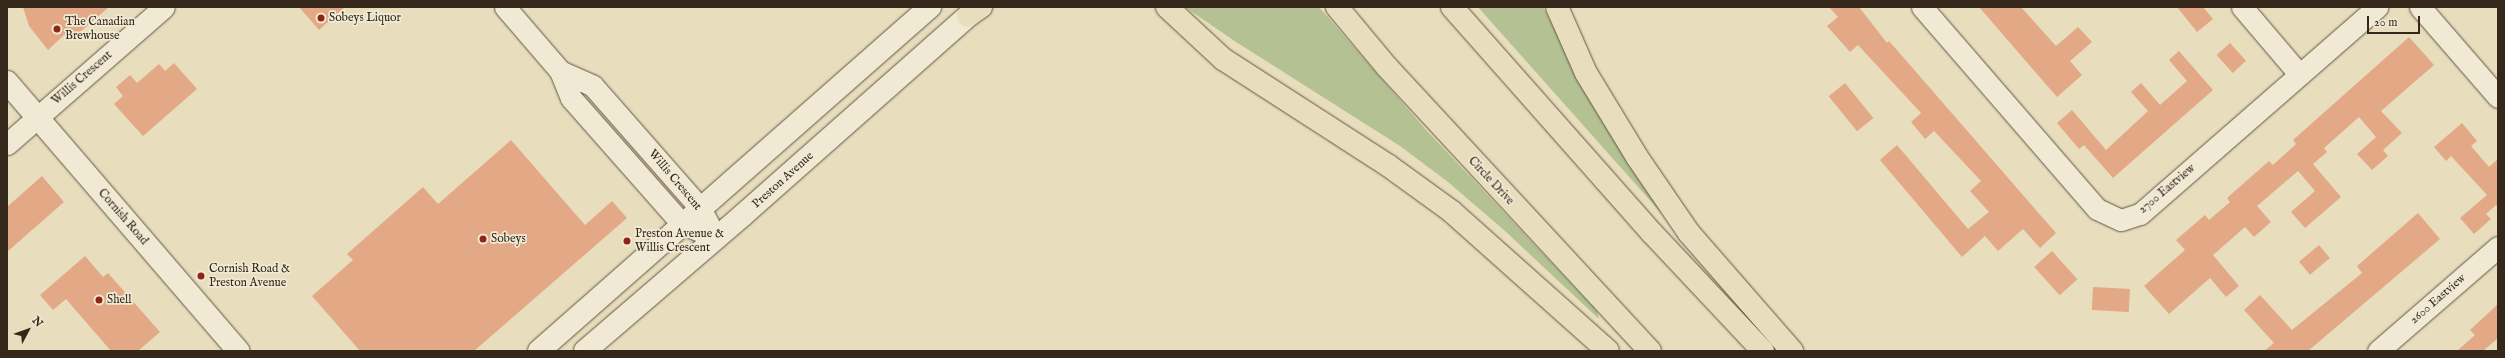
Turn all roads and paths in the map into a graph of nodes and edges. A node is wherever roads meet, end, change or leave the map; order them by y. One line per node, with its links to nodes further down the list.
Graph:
1 (164, 7): 17 (street, Willis Crescent)
2 (504, 7): 13 (street, Willis Crescent)
3 (930, 7): 19 (main road)
4 (1167, 7): 26 (highway)
5 (1337, 7): 27 (highway, Circle Drive)
6 (1452, 7): 28 (highway)
7 (1557, 7): 29 (highway)
8 (1922, 7): 14 (street, 2700 Eastview)
9 (2242, 7): 14 (street)
10 (2377, 7): 14 (street, 2700 Eastview)
11 (2420, 7): 16 (street)
12 (976, 10): 21 (main road, Preston Avenue)
13 (560, 71): 19 (street, Willis Crescent); 20 (street, Willis Crescent)
14 (2299, 74)
15 (7, 82): 17 (main road, Cornish Road)
16 (2498, 97)
17 (37, 118): 18 (street, Willis Crescent); 23 (main road, Cornish Road)
18 (7, 144)
19 (700, 208): 20 (main road); 21 (street, Willis Crescent)
20 (682, 224): 21 (street, Willis Crescent); 24 (main road)
21 (716, 237): 25 (main road, Preston Avenue)
22 (2498, 246): 30 (street, 2600 Eastview)
23 (238, 351)
24 (539, 351)
25 (585, 351)
26 (1608, 351)
27 (1650, 351)
28 (1763, 351)
29 (1792, 351)
30 (2378, 351)

